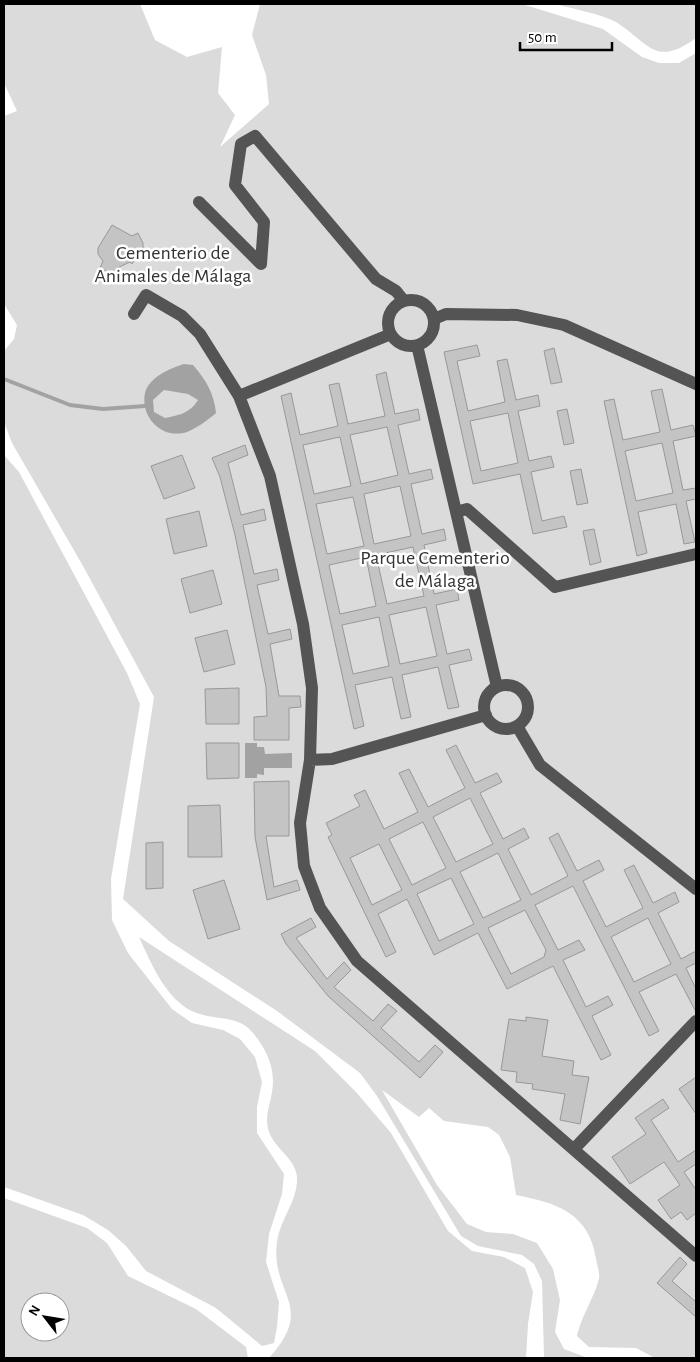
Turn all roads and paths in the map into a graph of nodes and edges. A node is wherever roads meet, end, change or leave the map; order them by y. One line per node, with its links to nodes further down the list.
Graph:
1 (199, 202): 2 (lane)
2 (404, 301): 4 (lane); 5 (lane)
3 (134, 314): 8 (lane)
4 (434, 319): 6 (lane); 7 (lane)
5 (391, 334): 6 (lane); 8 (lane)
6 (417, 345): 9 (lane)
7 (696, 384)
8 (239, 396): 14 (lane)
9 (456, 512): 10 (lane); 11 (lane)
10 (696, 554)
11 (497, 687): 12 (lane); 13 (lane)
12 (486, 715): 13 (lane); 14 (lane)
13 (518, 726): 15 (lane)
14 (310, 760): 17 (lane)
15 (696, 889)
16 (696, 1021): 17 (lane)
17 (574, 1149): 18 (lane)
18 (696, 1256)

